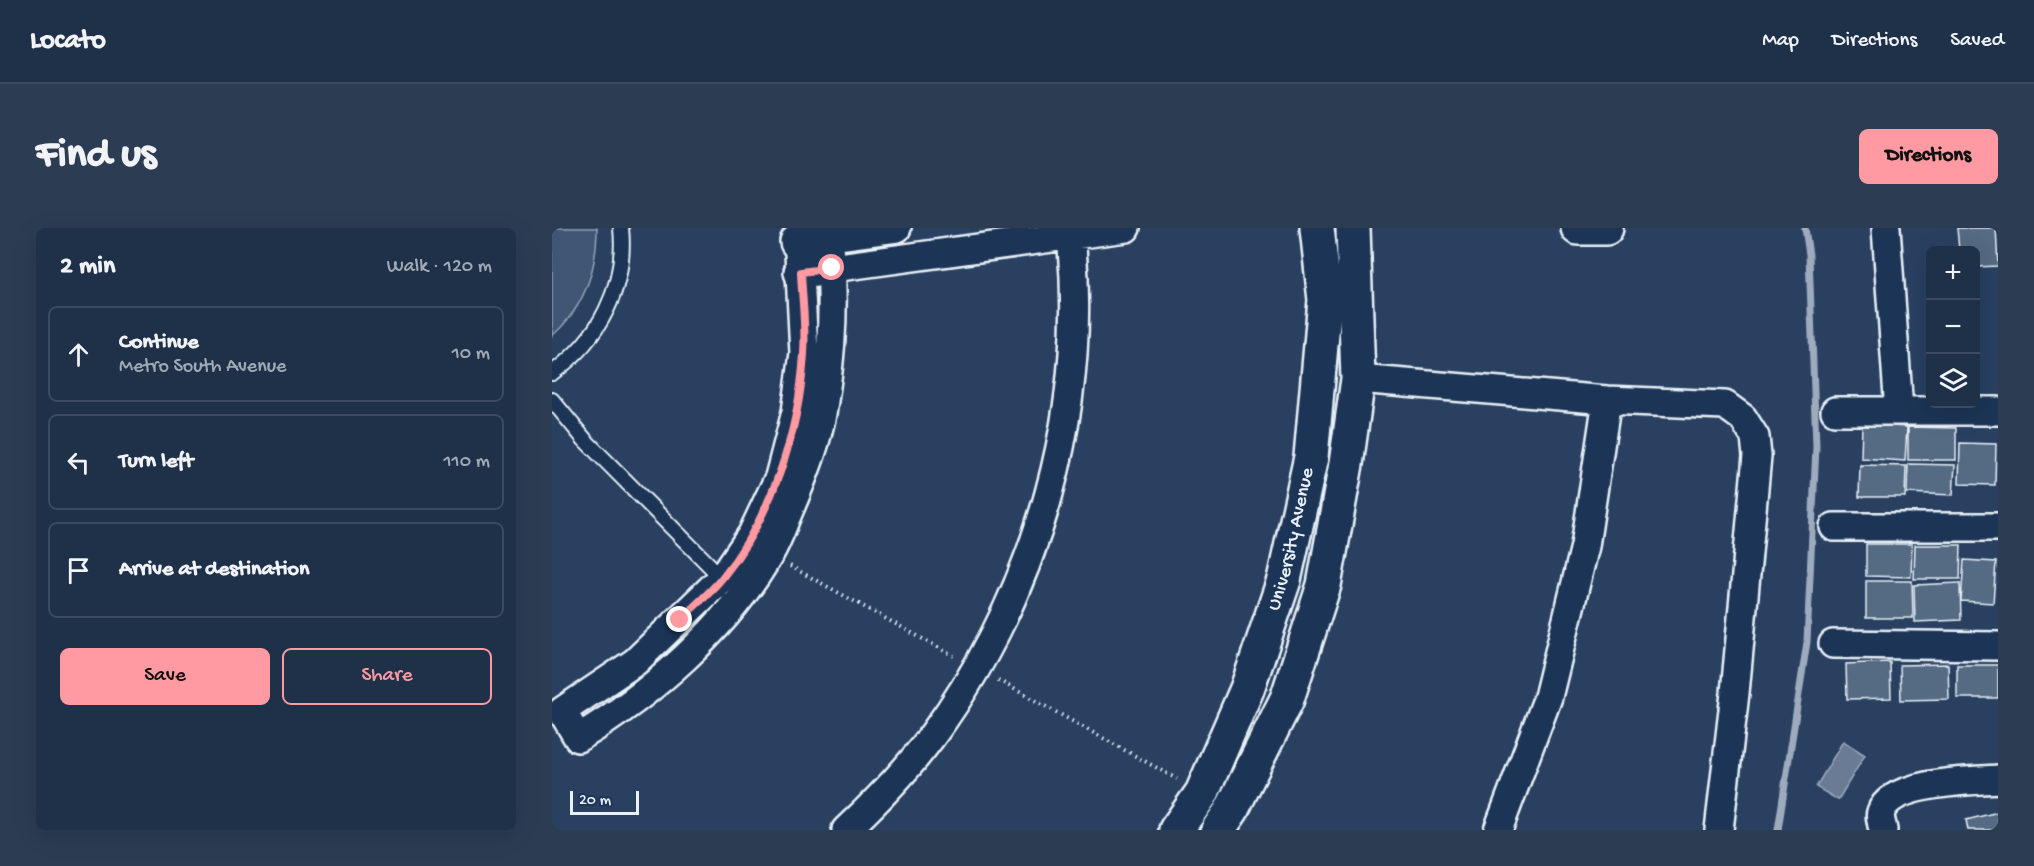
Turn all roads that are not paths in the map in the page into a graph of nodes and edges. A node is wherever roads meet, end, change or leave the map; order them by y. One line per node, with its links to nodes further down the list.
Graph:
1 (621, 228): 11 (lane)
2 (897, 228): 10 (street)
3 (1126, 228): 9 (street)
4 (1317, 228): 25 (street, University Avenue)
5 (1353, 228): 12 (street, University Avenue)
6 (1578, 228): 7 (street)
7 (1606, 228)
8 (1886, 228): 16 (street)
9 (1070, 232): 10 (street); 24 (street)
10 (814, 246): 20 (street); 20 (street)
11 (552, 373)
12 (1358, 379): 14 (street); 26 (street, University Avenue)
13 (552, 400): 20 (lane)
14 (1607, 400): 27 (street); 28 (street)
15 (1835, 411): 16 (street)
16 (1899, 411): 17 (street)
17 (1998, 411)
18 (1834, 527): 19 (street)
19 (1998, 527)
20 (722, 578)
21 (1833, 644): 22 (street)
22 (1998, 646)
23 (1998, 779): 29 (street)
24 (846, 830)
25 (1176, 830)
26 (1218, 830)
27 (1498, 830)
28 (1719, 830)
29 (1883, 830)

